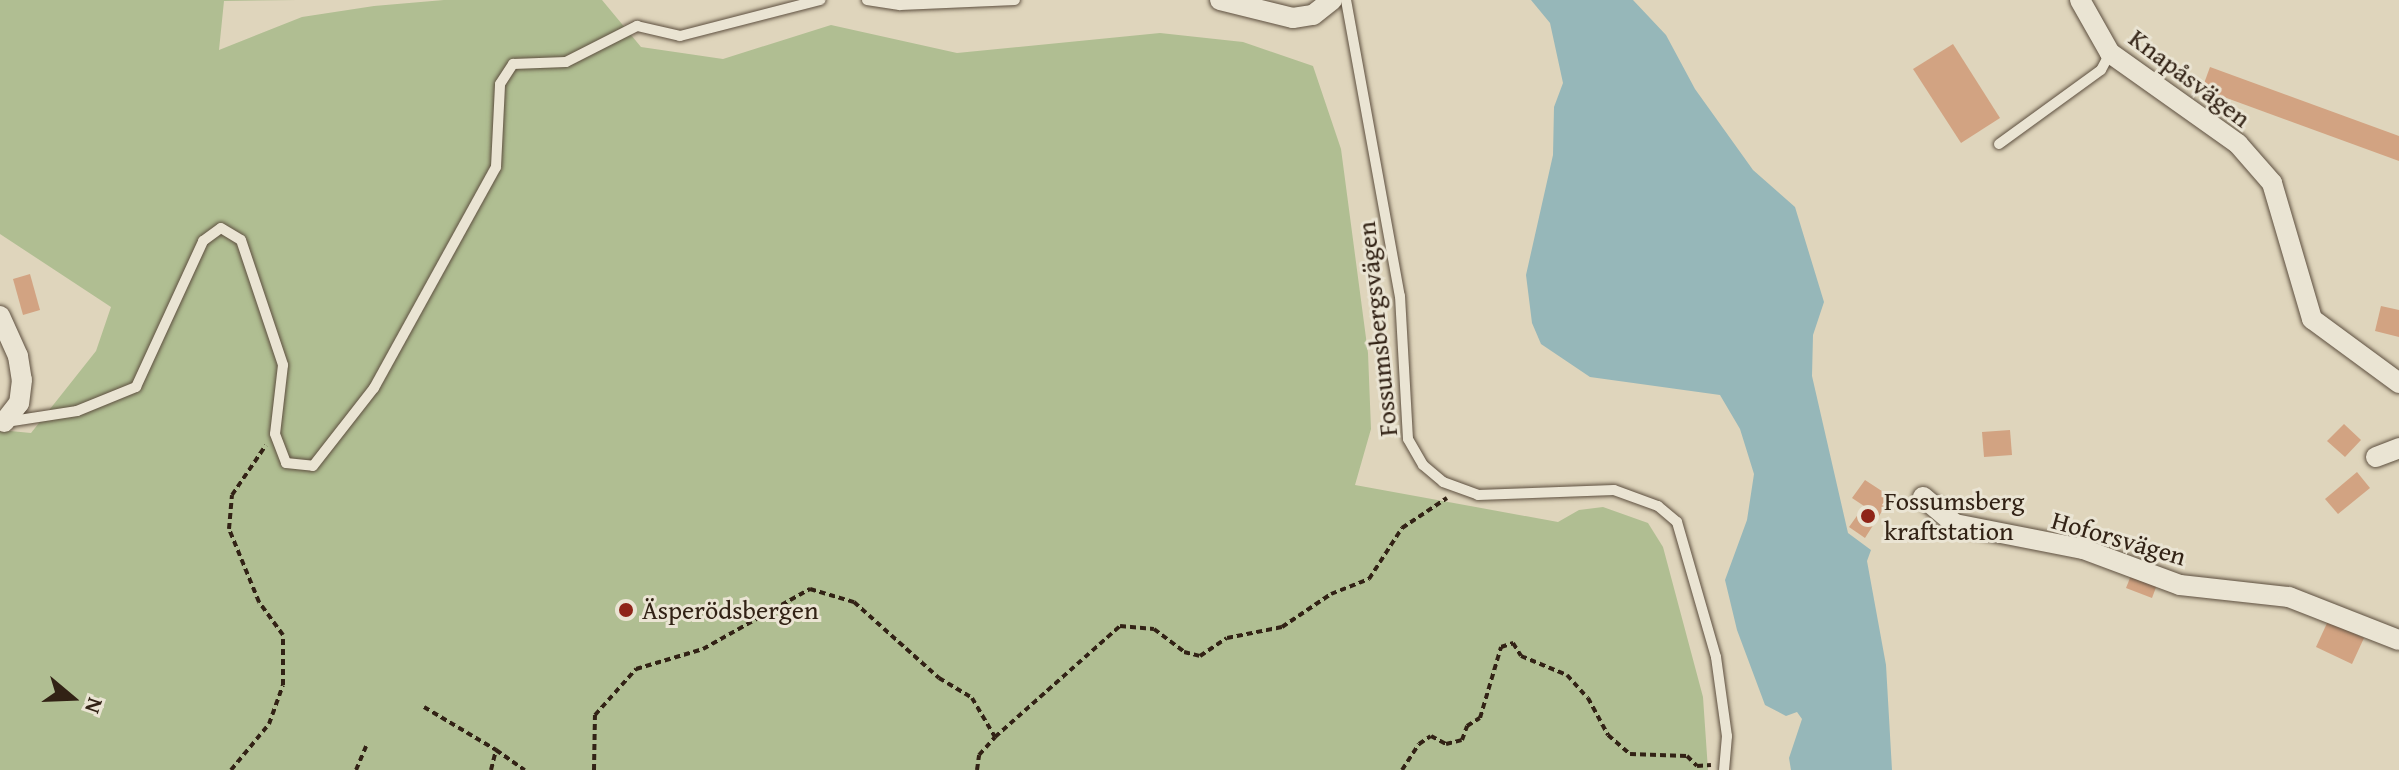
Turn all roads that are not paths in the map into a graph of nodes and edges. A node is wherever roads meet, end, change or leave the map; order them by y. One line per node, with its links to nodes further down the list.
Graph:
1 (820, 0): 12 (lane)
2 (867, 0): 3 (lane)
3 (1015, 0)
4 (1220, 0): 5 (street)
5 (1332, 0)
6 (1346, 0): 17 (lane, Fossumsbergsvägen)
7 (2080, 0): 8 (street, Knapåsvägen)
8 (2110, 53): 9 (lane); 11 (street, Knapåsvägen)
9 (1999, 144)
10 (0, 316): 12 (street)
11 (2399, 383)
12 (2, 422)
13 (2399, 448): 14 (street)
14 (2376, 457)
15 (1923, 497): 16 (street, Hoforsvägen)
16 (2399, 640)
17 (1724, 770)

